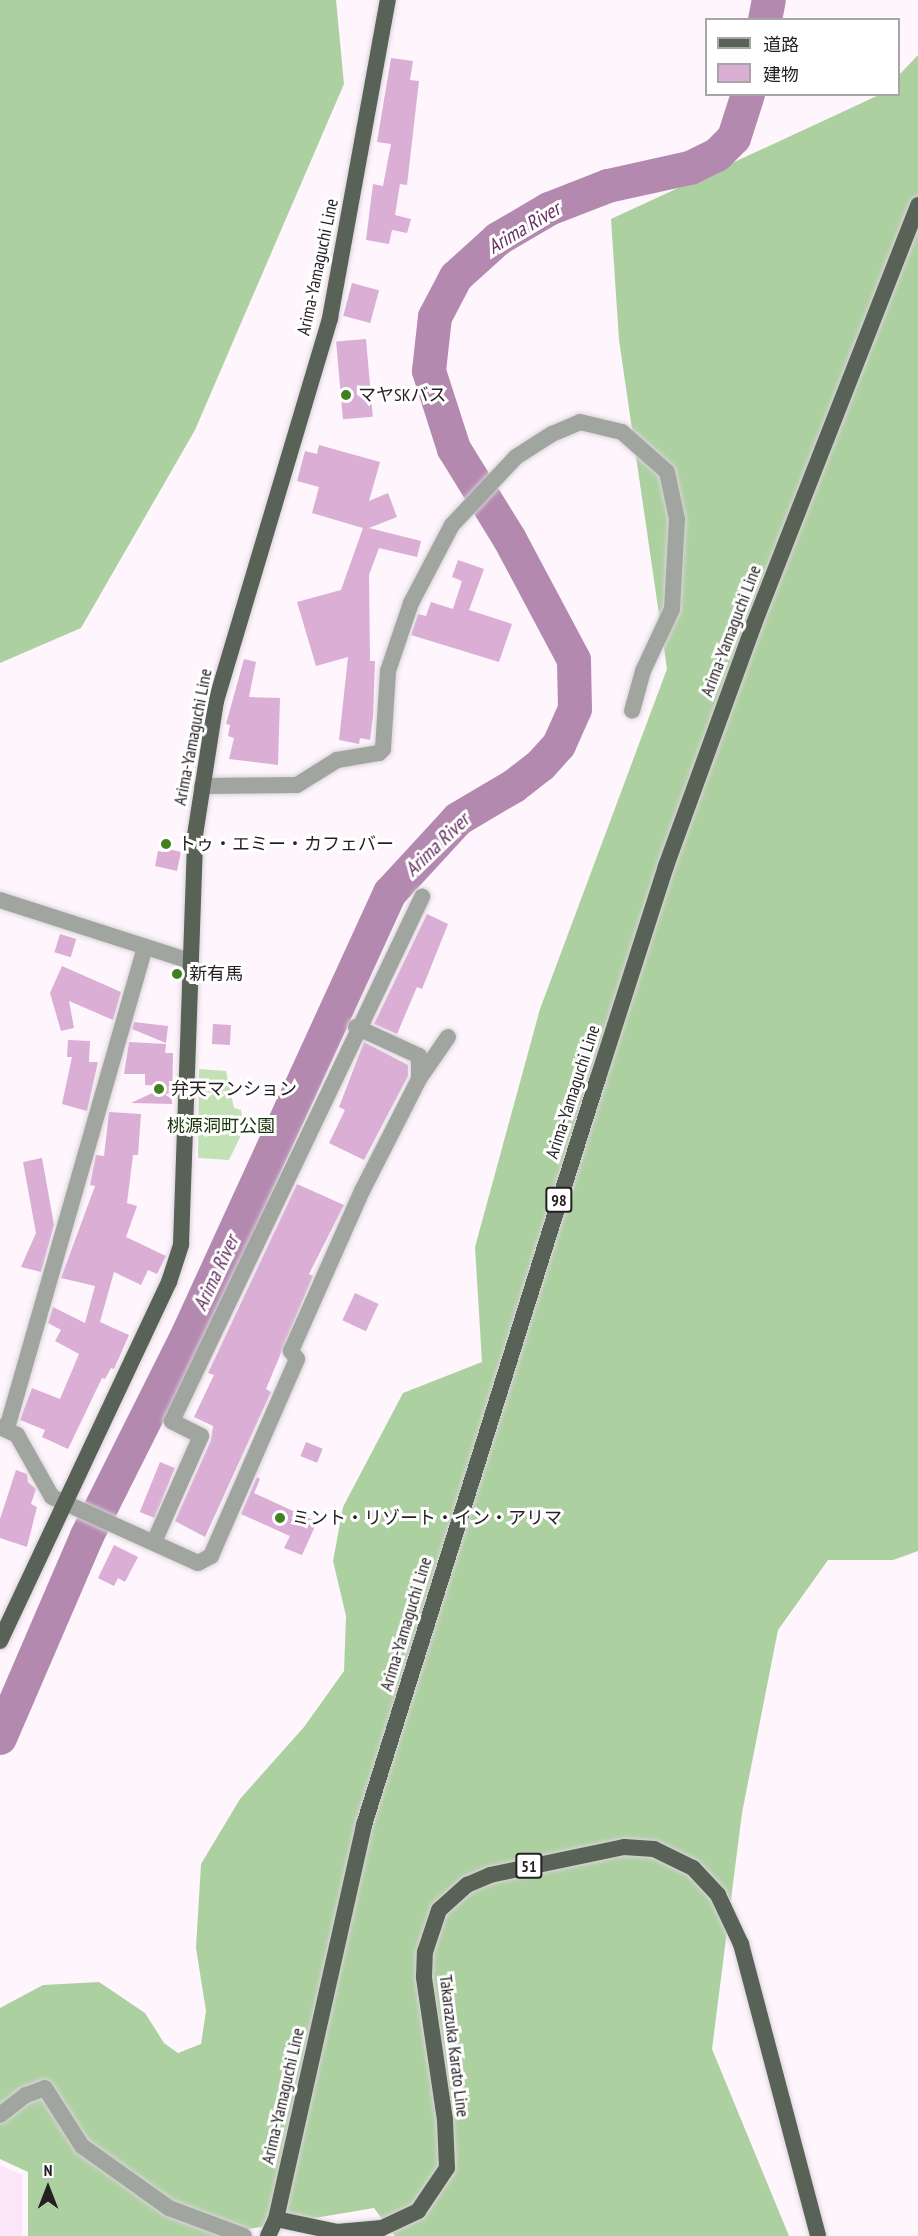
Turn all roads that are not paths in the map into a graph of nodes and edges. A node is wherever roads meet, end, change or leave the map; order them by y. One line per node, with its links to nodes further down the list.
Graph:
1 (388, 0): 4 (main road, Arima-Yamaguchi Line)
2 (918, 205): 17 (main road, Arima-Yamaguchi Line / 98)
3 (632, 711): 4 (street)
4 (202, 786): 8 (main road, Arima-Yamaguchi Line)
5 (422, 897): 9 (street)
6 (0, 900): 7 (street)
7 (145, 947): 8 (street); 12 (street)
8 (189, 961): 13 (main road, Arima-Yamaguchi Line)
9 (356, 1028): 11 (street); 14 (street)
10 (448, 1037): 11 (street)
11 (419, 1079): 14 (street)
12 (4, 1427): 13 (street)
13 (72, 1506): 14 (street); 15 (main road, Arima-Yamaguchi Line)
14 (154, 1542)
15 (0, 1641)
16 (0, 2115): 18 (street)
17 (276, 2219): 19 (main road); 20 (main road, Takarazuka Karato Line / 51)
18 (244, 2236)
19 (268, 2236)
20 (818, 2236)

